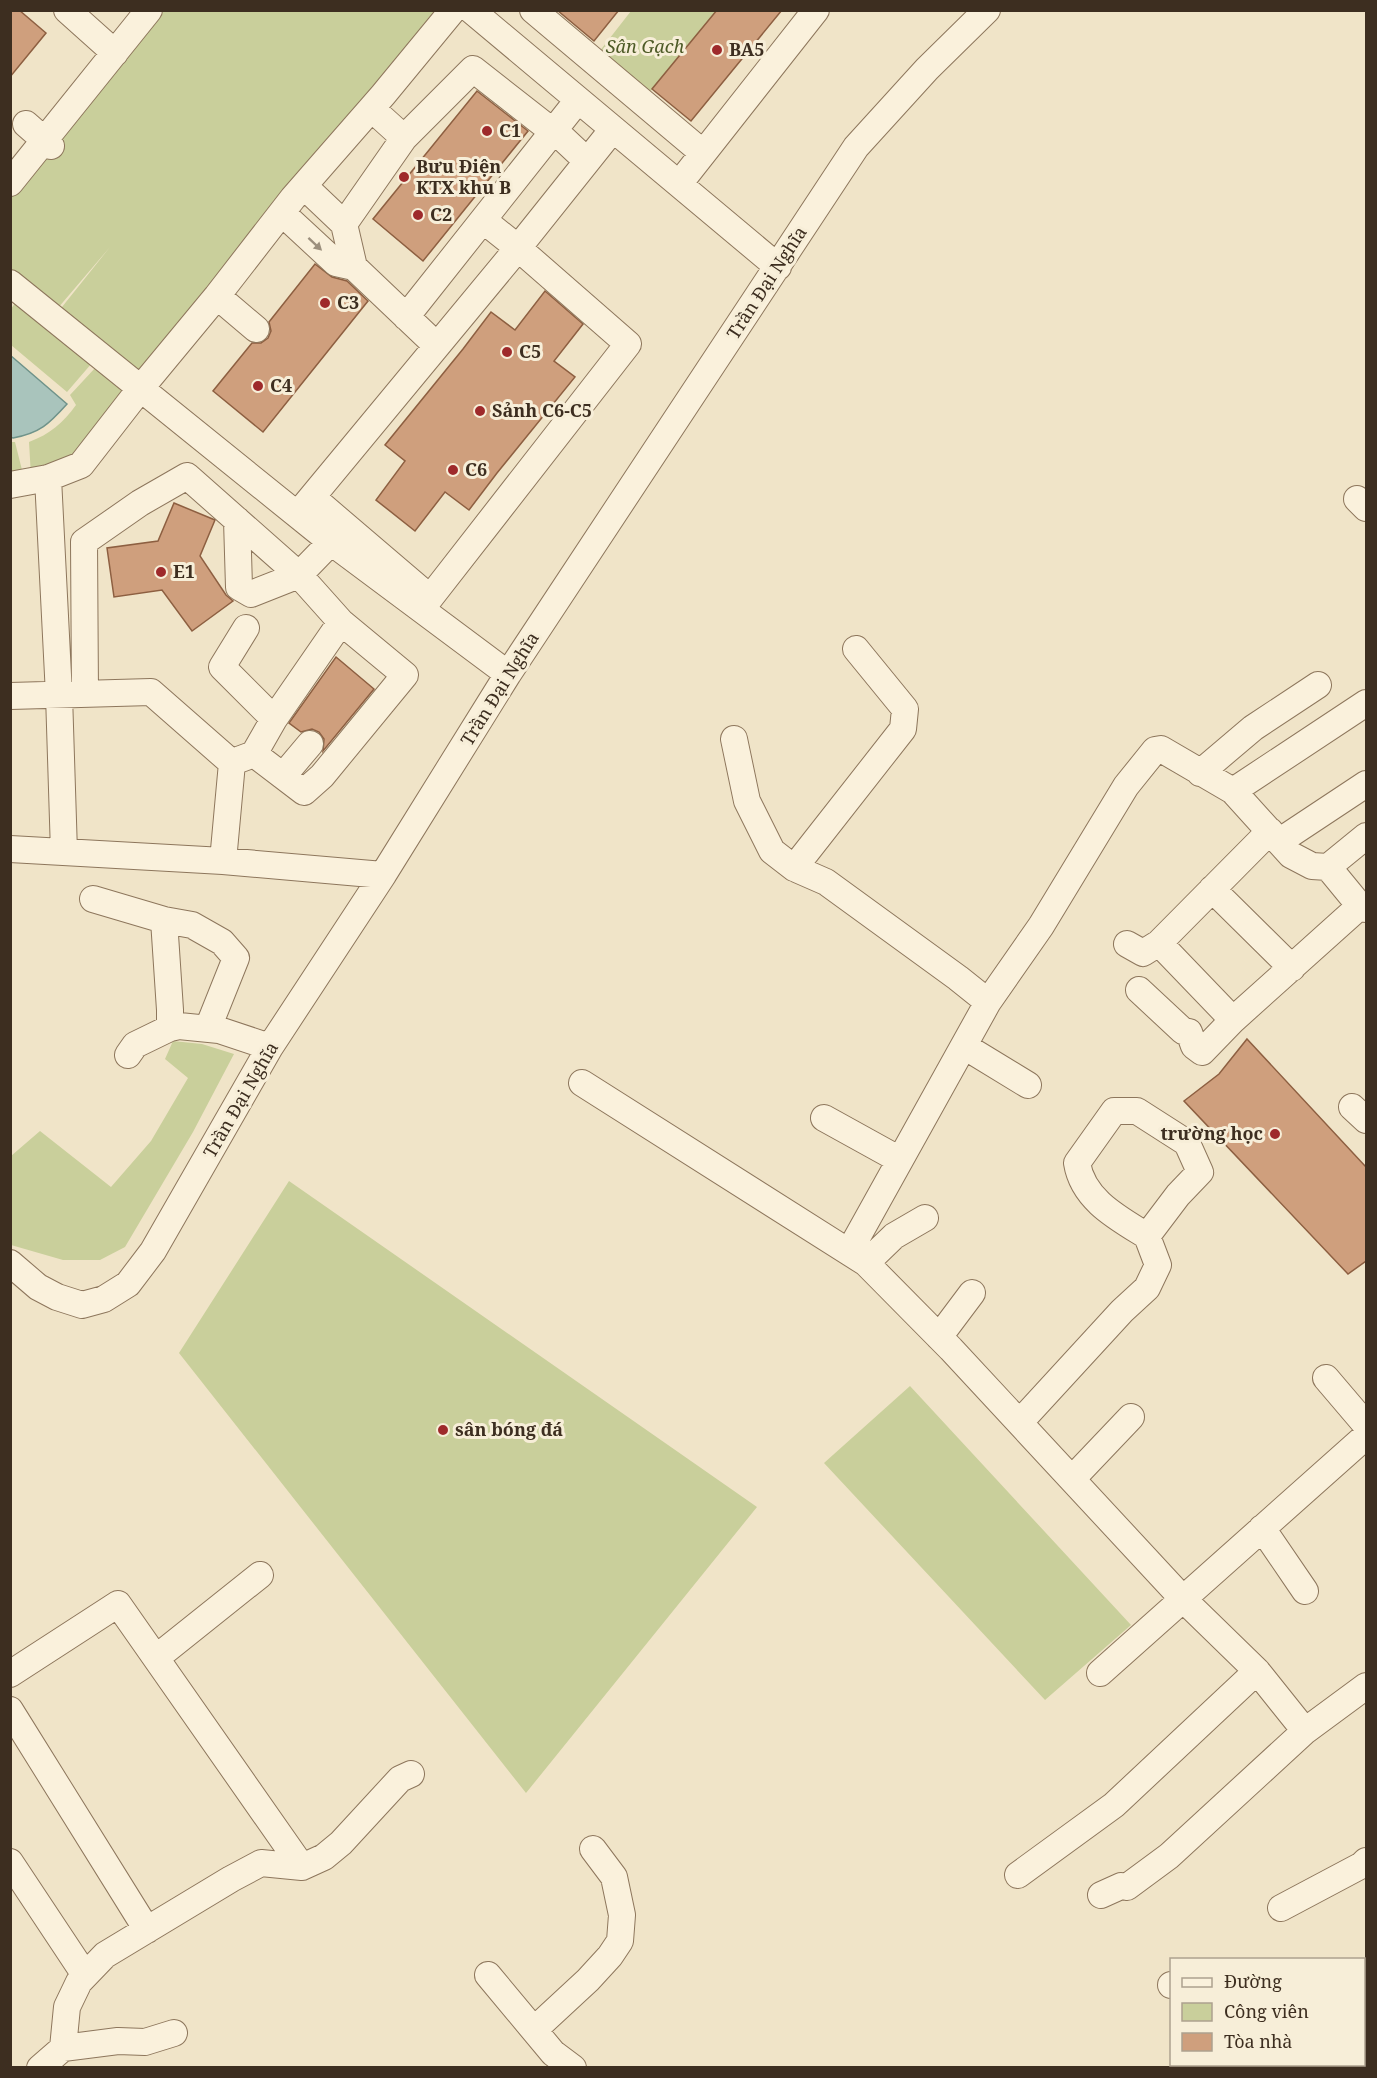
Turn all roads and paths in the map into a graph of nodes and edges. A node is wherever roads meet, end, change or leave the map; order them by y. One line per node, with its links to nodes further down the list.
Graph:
1 (149, 10): 10 (street)
2 (453, 10): 12 (street)
3 (471, 10): 9 (street)
4 (522, 10): 9 (street)
5 (533, 10): 18 (street)
6 (816, 10): 18 (street)
7 (987, 10): 28 (street, Trần Đại Nghĩa)
8 (67, 11): 10 (street)
9 (503, 37): 11 (street)
10 (115, 53): 17 (street)
11 (578, 100): 14 (street); 15 (street)
12 (372, 109): 16 (street); 22 (street)
13 (26, 124): 17 (street)
14 (613, 129): 19 (street); 21 (street)
15 (554, 130): 16 (street); 19 (street); 24 (street)
16 (404, 138): 25 (street)
17 (48, 143): 20 (street)
18 (703, 153): 21 (street)
19 (587, 161): 26 (street)
20 (10, 183)
21 (679, 184): 28 (street)
22 (304, 186): 23 (street); 25 (street)
23 (282, 213): 27 (street, one-way to 27); 30 (street)
24 (483, 220): 26 (street); 31 (street)
25 (344, 224): 27 (street)
26 (518, 248): 33 (street); 37 (street)
27 (354, 267): 31 (street)
28 (778, 267): 44 (street, Trần Đại Nghĩa)
29 (10, 283): 34 (street)
30 (218, 296): 32 (street); 34 (street)
31 (406, 317): 33 (street)
32 (256, 329)
33 (436, 345): 37 (street)
34 (140, 389): 35 (street); 37 (street)
35 (48, 478): 36 (street); 47 (street)
36 (10, 485)
37 (305, 506): 39 (street)
38 (237, 520): 40 (street); 40 (street); 46 (street)
39 (331, 543): 40 (street); 44 (street)
40 (299, 575): 41 (street)
41 (341, 622): 50 (street); 55 (street)
42 (246, 628): 50 (street)
43 (856, 649): 64 (street)
44 (508, 674): 65 (street, Trần Đại Nghĩa)
45 (1318, 685): 54 (street)
46 (85, 694): 47 (street); 53 (street)
47 (59, 695): 48 (street); 61 (street)
48 (10, 696)
49 (1366, 703): 57 (street)
50 (274, 719): 53 (street)
51 (734, 739): 64 (street)
52 (310, 744): 55 (street)
53 (243, 759): 55 (street); 62 (street)
54 (1200, 773): 57 (street); 74 (street)
55 (283, 776)
56 (1366, 784): 58 (street)
57 (1233, 791): 58 (street)
58 (1275, 836): 63 (street); 66 (street)
59 (1366, 836): 63 (street)
60 (10, 849): 61 (street)
61 (64, 852): 62 (street)
62 (223, 861): 65 (street)
63 (1328, 867): 68 (street)
64 (794, 868): 74 (street)
65 (383, 875): 79 (street, Trần Đại Nghĩa)
66 (1212, 889): 70 (street); 72 (street)
67 (93, 899): 69 (street)
68 (1363, 908): 72 (street)
69 (164, 920): 76 (street); 77 (street)
70 (1159, 943): 71 (street); 75 (street)
71 (1127, 944)
72 (1292, 968): 75 (street)
73 (1145, 995): 75 (street)
74 (988, 1002): 78 (street)
75 (1233, 1020)
76 (170, 1028): 77 (street); 80 (street)
77 (208, 1028): 79 (street)
78 (964, 1046): 82 (street); 84 (street)
79 (270, 1047): 88 (street, Trần Đại Nghĩa)
80 (128, 1055)
81 (582, 1083): 87 (street)
82 (1028, 1085)
83 (824, 1118): 84 (street)
84 (900, 1160): 87 (street)
85 (925, 1218): 87 (street)
86 (1147, 1236): 86 (street); 93 (street)
87 (857, 1257): 90 (street)
88 (10, 1263)
89 (972, 1293): 90 (street)
90 (939, 1337): 93 (street)
91 (1326, 1378): 94 (street)
92 (1131, 1417): 96 (street)
93 (1020, 1422): 96 (street)
94 (1366, 1425)
95 (1366, 1436): 97 (street)
96 (1072, 1479): 100 (street)
97 (1262, 1528): 99 (street); 100 (street)
98 (260, 1575): 101 (street)
99 (1305, 1591)
100 (1182, 1598): 102 (street); 103 (street)
101 (156, 1658): 104 (street); 112 (street)
102 (1257, 1671): 107 (street); 113 (street)
103 (1100, 1673)
104 (10, 1674)
105 (1366, 1686): 107 (street)
106 (10, 1710): 116 (street)
107 (1305, 1731): 114 (street)
108 (411, 1774): 112 (street)
109 (593, 1849): 119 (street)
110 (1366, 1861): 115 (street)
111 (10, 1862): 117 (street)
112 (302, 1867): 116 (street)
113 (1018, 1875)
114 (1101, 1895)
115 (1281, 1908)
116 (147, 1930): 117 (street)
117 (85, 1975): 121 (street)
118 (488, 1975): 119 (street)
119 (534, 2030): 122 (street)
120 (174, 2033): 121 (street)
121 (57, 2059)
122 (573, 2067)

